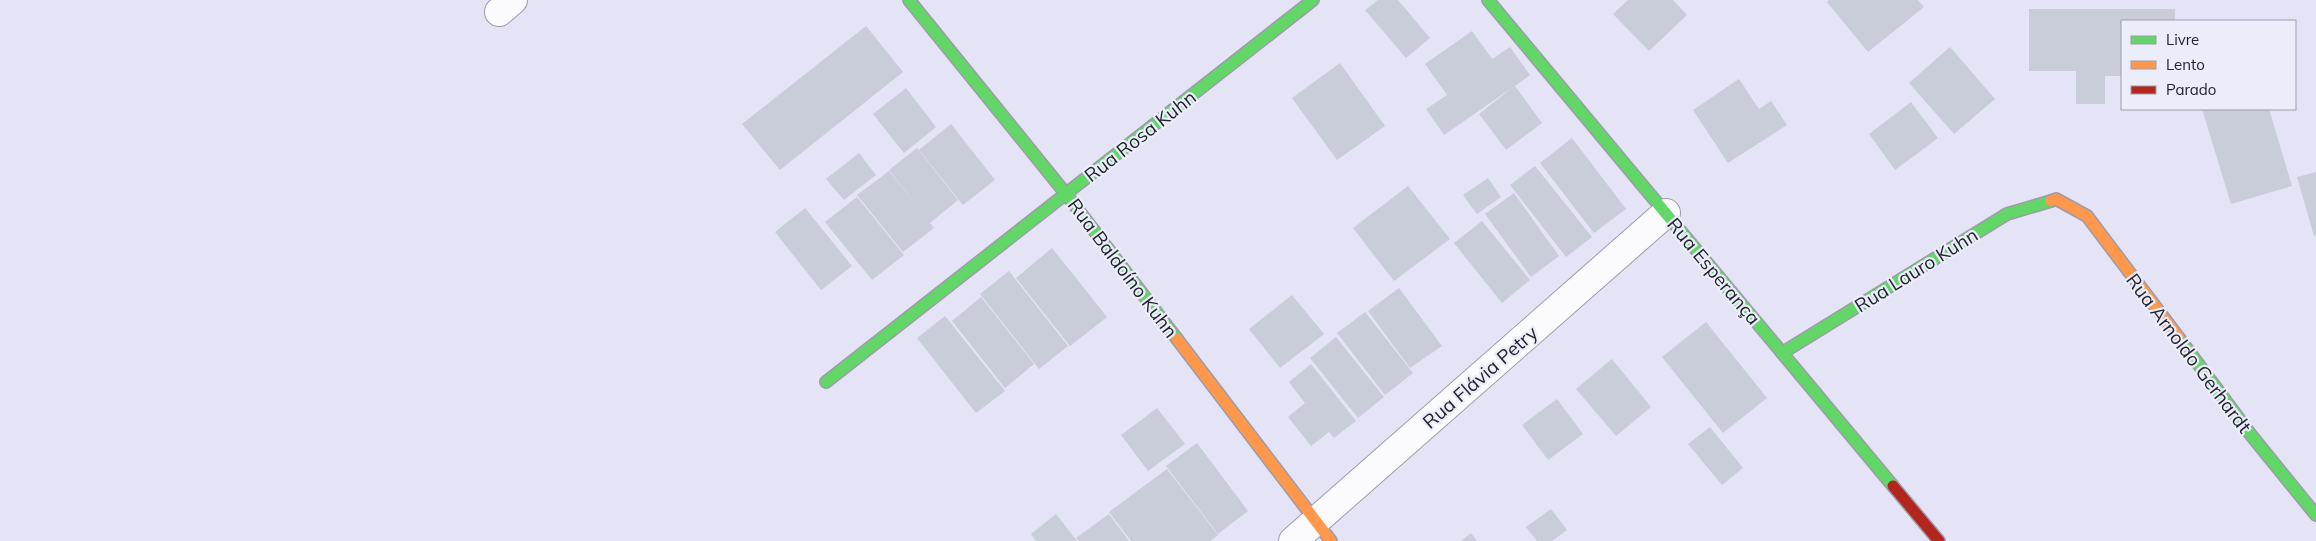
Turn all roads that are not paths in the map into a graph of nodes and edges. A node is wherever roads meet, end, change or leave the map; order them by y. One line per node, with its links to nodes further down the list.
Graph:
1 (909, 0): 4 (street, Rua Baldoíno Kuhn)
2 (1313, 0): 4 (street, Rua Rosa Kuhn)
3 (1488, 0): 6 (street, Rua Esperança)
4 (1066, 194): 8 (street, Rua Rosa Kuhn); 10 (street, Rua Baldoíno Kuhn)
5 (2056, 200): 7 (street, Rua Lauro Kuhn); 9 (street, Rua Arnoldo Gerhardt)
6 (1666, 213): 7 (street, Rua Esperança); 10 (street, Rua Flávia Petry)
7 (1782, 352): 12 (street, Rua Esperança)
8 (826, 382)
9 (2316, 515)
10 (1323, 531): 11 (street, Rua Flávia Petry)
11 (1293, 541)
12 (1939, 541)

